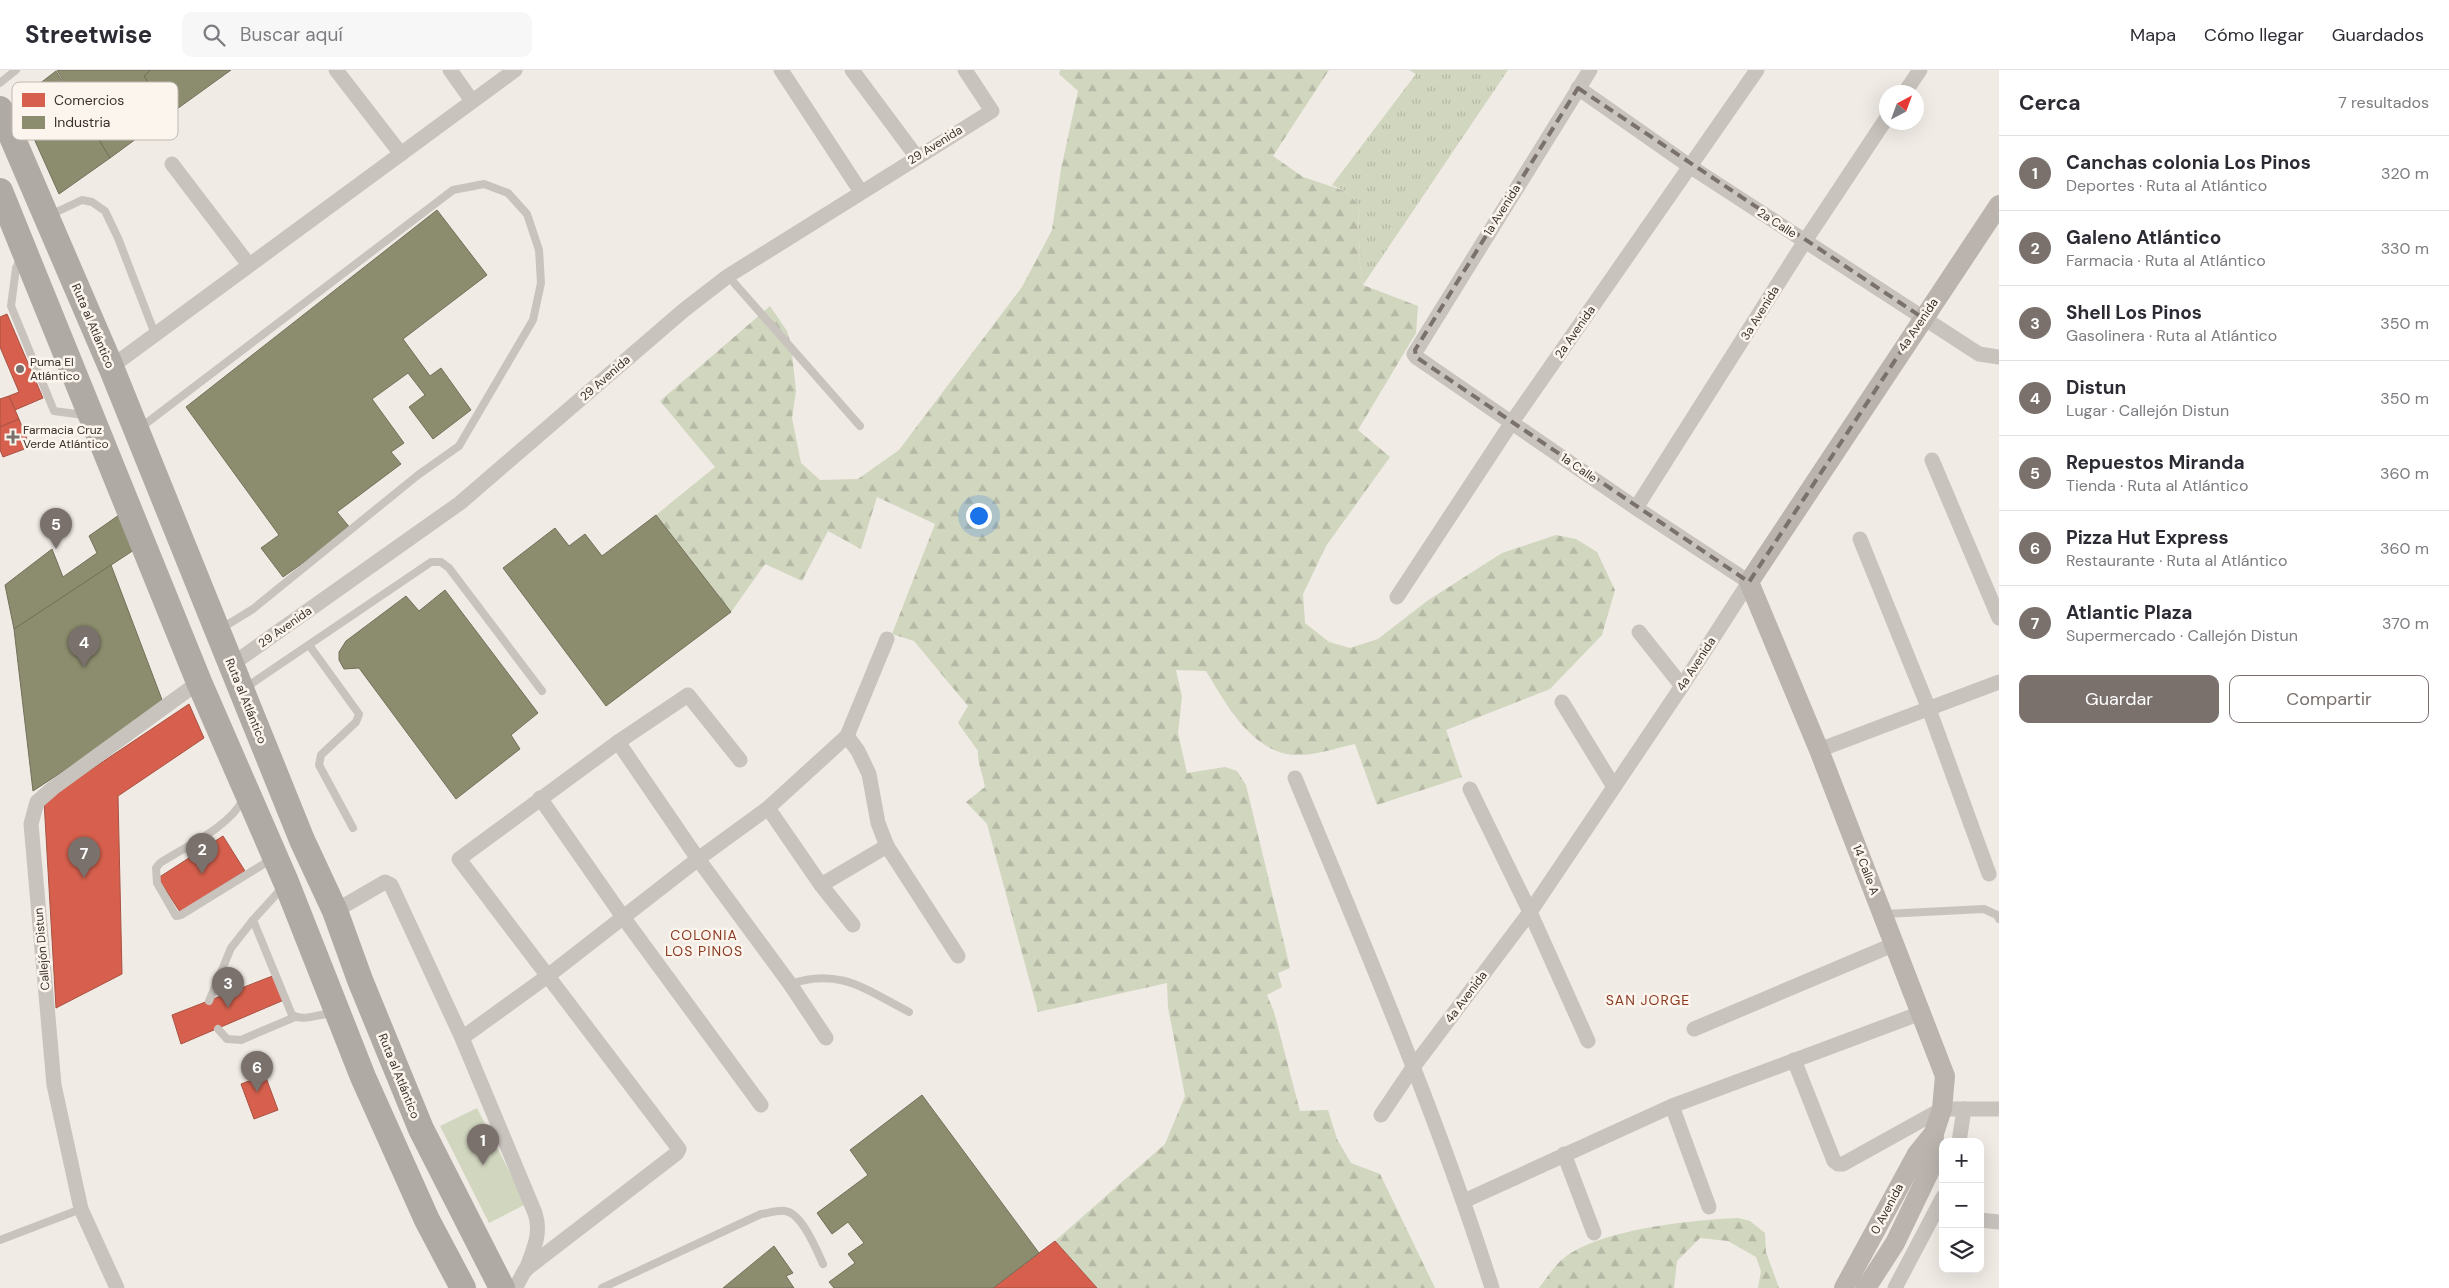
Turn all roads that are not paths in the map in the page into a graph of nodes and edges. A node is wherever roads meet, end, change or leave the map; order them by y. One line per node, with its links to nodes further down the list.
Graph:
1 (16, 70): 11 (lane)
2 (336, 70): 19 (street)
3 (450, 70): 14 (street)
4 (515, 70): 14 (street)
5 (780, 70): 23 (street)
6 (852, 70): 20 (street)
7 (965, 70): 20 (street, 29 Avenida)
8 (1590, 70): 13 (street, 1a Avenida)
9 (1757, 70): 22 (street, 2a Avenida)
10 (1920, 70): 12 (street)
11 (0, 83)
12 (1909, 85)
13 (1578, 88): 22 (street, 2a Calle); 32 (street, 1a Avenida)
14 (472, 101): 19 (street)
15 (0, 109): 17 (highway, Ruta al Atlántico)
16 (1879, 130): 27 (street, 3a Avenida)
17 (12, 137)
18 (13, 140): 26 (highway, Ruta al Atlántico)
19 (401, 154): 28 (street)
20 (916, 156): 23 (street, 29 Avenida)
21 (172, 164): 28 (street)
22 (1691, 167): 27 (street, 2a Calle); 37 (street, 2a Avenida)
23 (861, 192): 29 (street, 29 Avenida)
24 (2, 204): 36 (highway)
25 (1999, 205): 30 (street, 4a Avenida)
26 (46, 218): 31 (lane); 34 (highway, Ruta al Atlántico)
27 (1805, 241): 30 (street, 2a Calle); 41 (street, 3a Avenida)
28 (249, 265): 31 (street)
29 (728, 276): 38 (lane); 50 (street, 29 Avenida)
30 (1923, 318): 33 (street, 2a Calle); 43 (street, 4a Avenida)
31 (155, 334): 34 (street)
32 (1415, 350): 37 (street, 1a Calle)
33 (1999, 357)
34 (111, 367): 35 (highway, Ruta al Atlántico)
35 (126, 406): 36 (highway); 39 (highway, Ruta al Atlántico)
36 (92, 417): 51 (highway)
37 (1512, 422): 41 (street, 1a Calle); 44 (street, 2a Avenida)
38 (860, 426)
39 (136, 431): 46 (highway, Ruta al Atlántico); 46 (lane)
40 (1932, 460): 45 (street)
41 (1636, 508): 43 (street, 1a Calle)
42 (1860, 539): 57 (street)
43 (1749, 582): 53 (street, 4a Avenida); 60 (street, 14 Calle A)
44 (1397, 597)
45 (1999, 618)
46 (217, 631): 50 (highway, Ruta al Atlántico)
47 (1639, 632): 53 (street)
48 (887, 638): 58 (street)
49 (309, 645): 54 (lane); 55 (lane); 68 (lane)
50 (231, 665): 54 (highway, Ruta al Atlántico)
51 (199, 682): 63 (highway); 108 (street, Callejón Distun)
52 (1999, 682): 57 (street)
53 (1682, 686): 64 (street, 4a Avenida)
54 (242, 691): 74 (highway, Ruta al Atlántico)
55 (542, 691)
56 (1562, 702): 64 (street)
57 (1929, 709): 60 (street); 71 (street)
58 (847, 736): 67 (street); 69 (street)
59 (618, 742): 61 (street); 66 (street); 70 (street)
60 (1819, 750): 76 (street, 14 Calle A)
61 (740, 760)
62 (1295, 778): 96 (street)
63 (244, 785): 72 (highway); 72 (lane)
64 (1614, 787): 75 (street, 4a Avenida)
65 (1470, 789): 75 (street)
66 (540, 798): 77 (street); 83 (street)
67 (768, 808): 70 (street); 73 (street)
68 (353, 828)
69 (887, 846): 73 (street); 82 (street)
70 (698, 859): 77 (street); 84 (street)
71 (1989, 874)
72 (283, 875): 79 (lane); 88 (highway)
73 (821, 885): 80 (street)
74 (335, 911): 92 (street); 115 (highway, Ruta al Atlántico)
75 (1530, 912): 94 (street); 96 (street, 4a Avenida)
76 (1883, 914): 78 (lane); 81 (street, 14 Calle A)
77 (623, 917): 83 (street); 97 (street)
78 (1999, 919)
79 (253, 920): 85 (lane); 89 (lane)
80 (853, 925)
81 (1894, 944): 87 (street, 14 Calle A); 91 (street)
82 (958, 956)
83 (549, 975): 92 (street); 115 (street)
84 (790, 984): 86 (lane); 93 (street)
85 (209, 1001)
86 (910, 1012)
87 (1921, 1013): 95 (street); 99 (street, 14 Calle A)
88 (338, 1015): 89 (lane); 117 (highway)
89 (295, 1018): 90 (lane)
90 (218, 1028)
91 (1694, 1029)
92 (462, 1038): 115 (street)
93 (826, 1038)
94 (1588, 1041)
95 (1794, 1060): 98 (street); 99 (street)
96 (1414, 1066): 102 (street, 4a Avenida); 106 (street)
97 (761, 1104)
98 (1672, 1106): 105 (street); 107 (street)
99 (1942, 1109): 100 (street); 103 (street, 0 Avenida)
100 (1964, 1109): 101 (street); 104 (street)
101 (1999, 1109)
102 (1381, 1115)
103 (1934, 1133): 120 (street, 0 Avenida); 121 (street, 0 Avenida)
104 (1960, 1138)
105 (1564, 1154): 106 (street); 112 (street)
106 (1464, 1201): 119 (street)
107 (1709, 1207)
108 (81, 1208): 113 (lane); 116 (street, Callejón Distun)
109 (1939, 1216): 122 (street)
110 (1984, 1220): 111 (street)
111 (1999, 1222)
112 (1594, 1234)
113 (0, 1240)
114 (823, 1264): 118 (lane)
115 (515, 1280)
116 (117, 1288)
117 (462, 1288)
118 (602, 1288)
119 (1492, 1288)
120 (1844, 1288)
121 (1866, 1288)
122 (1895, 1288)

